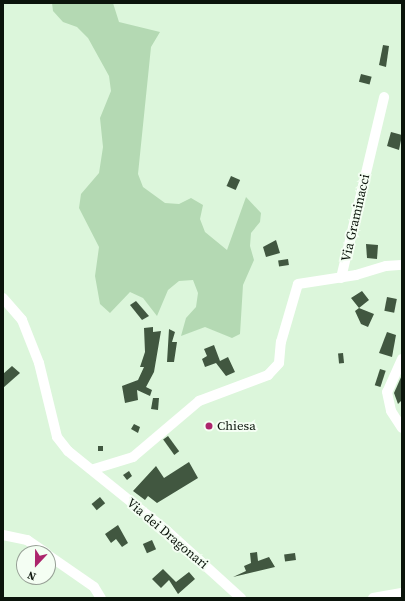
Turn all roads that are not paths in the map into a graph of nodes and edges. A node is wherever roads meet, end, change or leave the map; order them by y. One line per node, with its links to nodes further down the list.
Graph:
1 (384, 98): 3 (street, Via Graminacci)
2 (402, 265): 3 (street, Via Graminacci)
3 (341, 278): 7 (street)
4 (3, 298): 7 (street, Via dei Dragonari)
5 (400, 364): 6 (street)
6 (402, 428)
7 (94, 469): 13 (street, Via dei Dragonari)
8 (3, 535): 9 (street)
9 (34, 545)
10 (56, 560): 12 (street)
11 (402, 593): 14 (street)
12 (101, 598)
13 (241, 598)
14 (373, 598)

